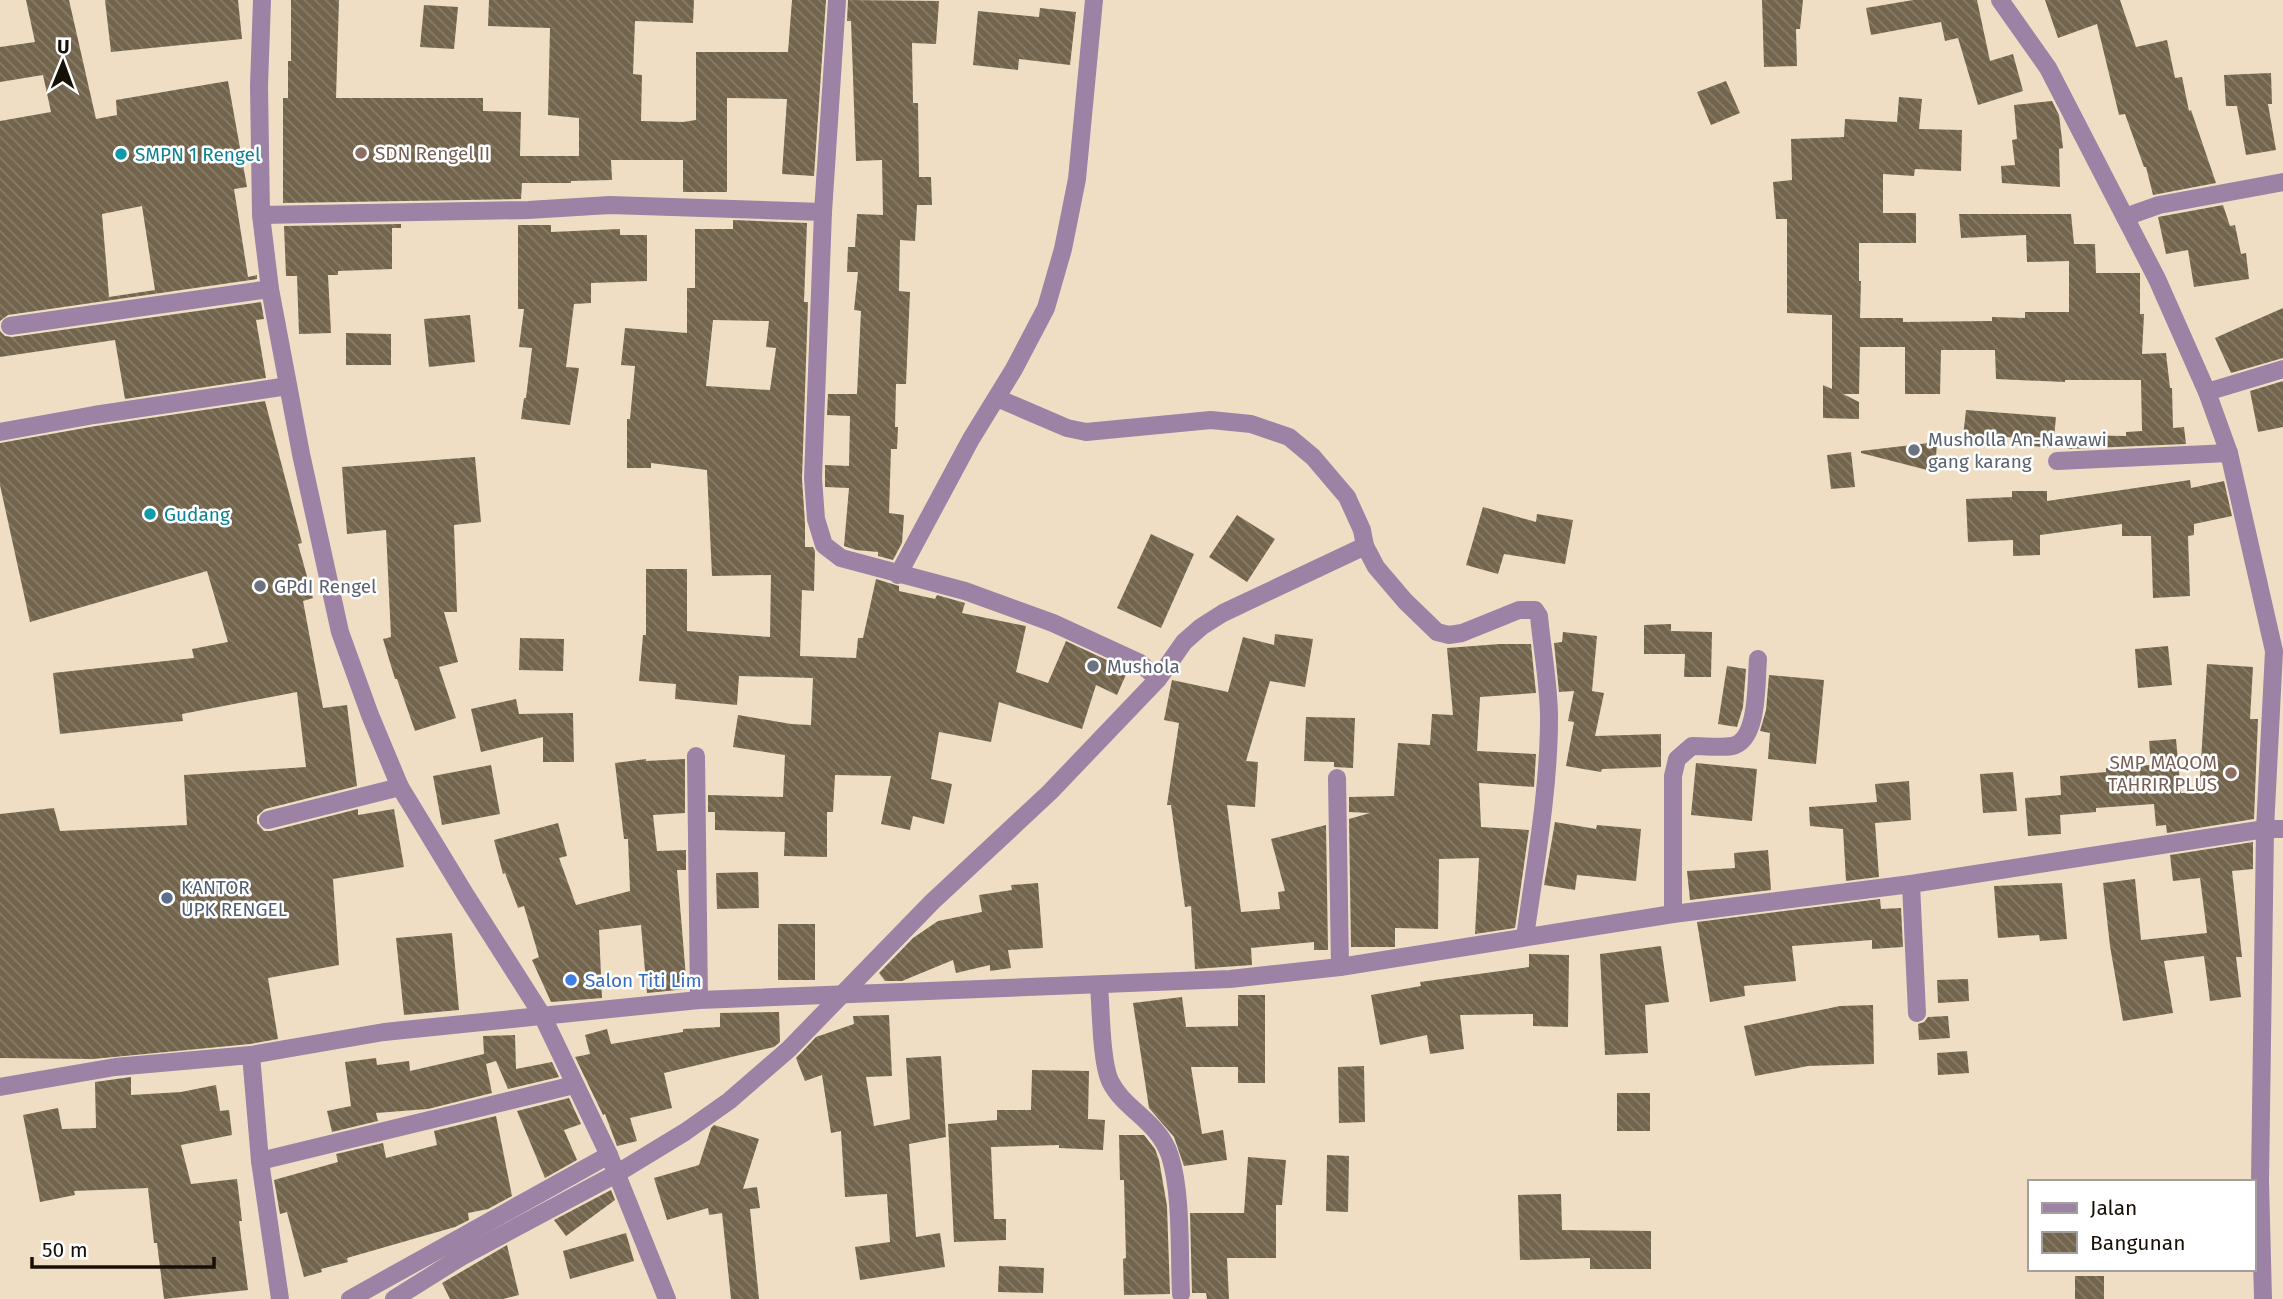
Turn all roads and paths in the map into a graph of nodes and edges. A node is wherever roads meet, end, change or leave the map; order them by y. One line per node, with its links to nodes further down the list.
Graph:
1 (262, 0): 7 (street)
2 (837, 0): 6 (street)
3 (1094, 0): 14 (street)
4 (2000, 0): 8 (street)
5 (2283, 182): 8 (street)
6 (822, 212): 7 (street); 19 (street)
7 (261, 215): 9 (street)
8 (2125, 217): 13 (street)
9 (270, 289): 10 (street); 12 (street)
10 (10, 326)
11 (2283, 369): 13 (street)
12 (288, 386): 15 (street); 25 (street)
13 (2207, 392): 16 (street)
14 (997, 398): 18 (street); 19 (street)
15 (0, 432)
16 (2230, 453): 17 (street); 20 (street)
17 (2057, 460)
18 (1363, 538): 22 (street); 30 (street)
19 (898, 575): 22 (street)
20 (2278, 650): 27 (street)
21 (1758, 659): 29 (street)
22 (1150, 672): 33 (street)
23 (696, 755): 34 (street)
24 (1337, 778): 31 (street)
25 (400, 787): 26 (street); 36 (street)
26 (268, 820)
27 (2274, 829): 28 (street); 47 (street)
28 (1911, 884): 29 (street); 35 (street)
29 (1673, 914): 30 (street)
30 (1525, 937): 31 (street)
31 (1340, 967): 32 (street)
32 (1099, 985): 33 (street); 42 (street)
33 (836, 995): 34 (street); 41 (street)
34 (699, 1000): 36 (street)
35 (1917, 1013)
36 (542, 1015): 37 (street); 38 (street)
37 (251, 1055): 39 (street); 40 (street)
38 (574, 1085): 40 (street); 41 (street)
39 (0, 1087)
40 (260, 1161): 43 (street)
41 (612, 1164): 44 (street); 45 (street); 46 (street)
42 (1181, 1294)
43 (279, 1299)
44 (349, 1299)
45 (394, 1299)
46 (667, 1299)
47 (2263, 1299)

